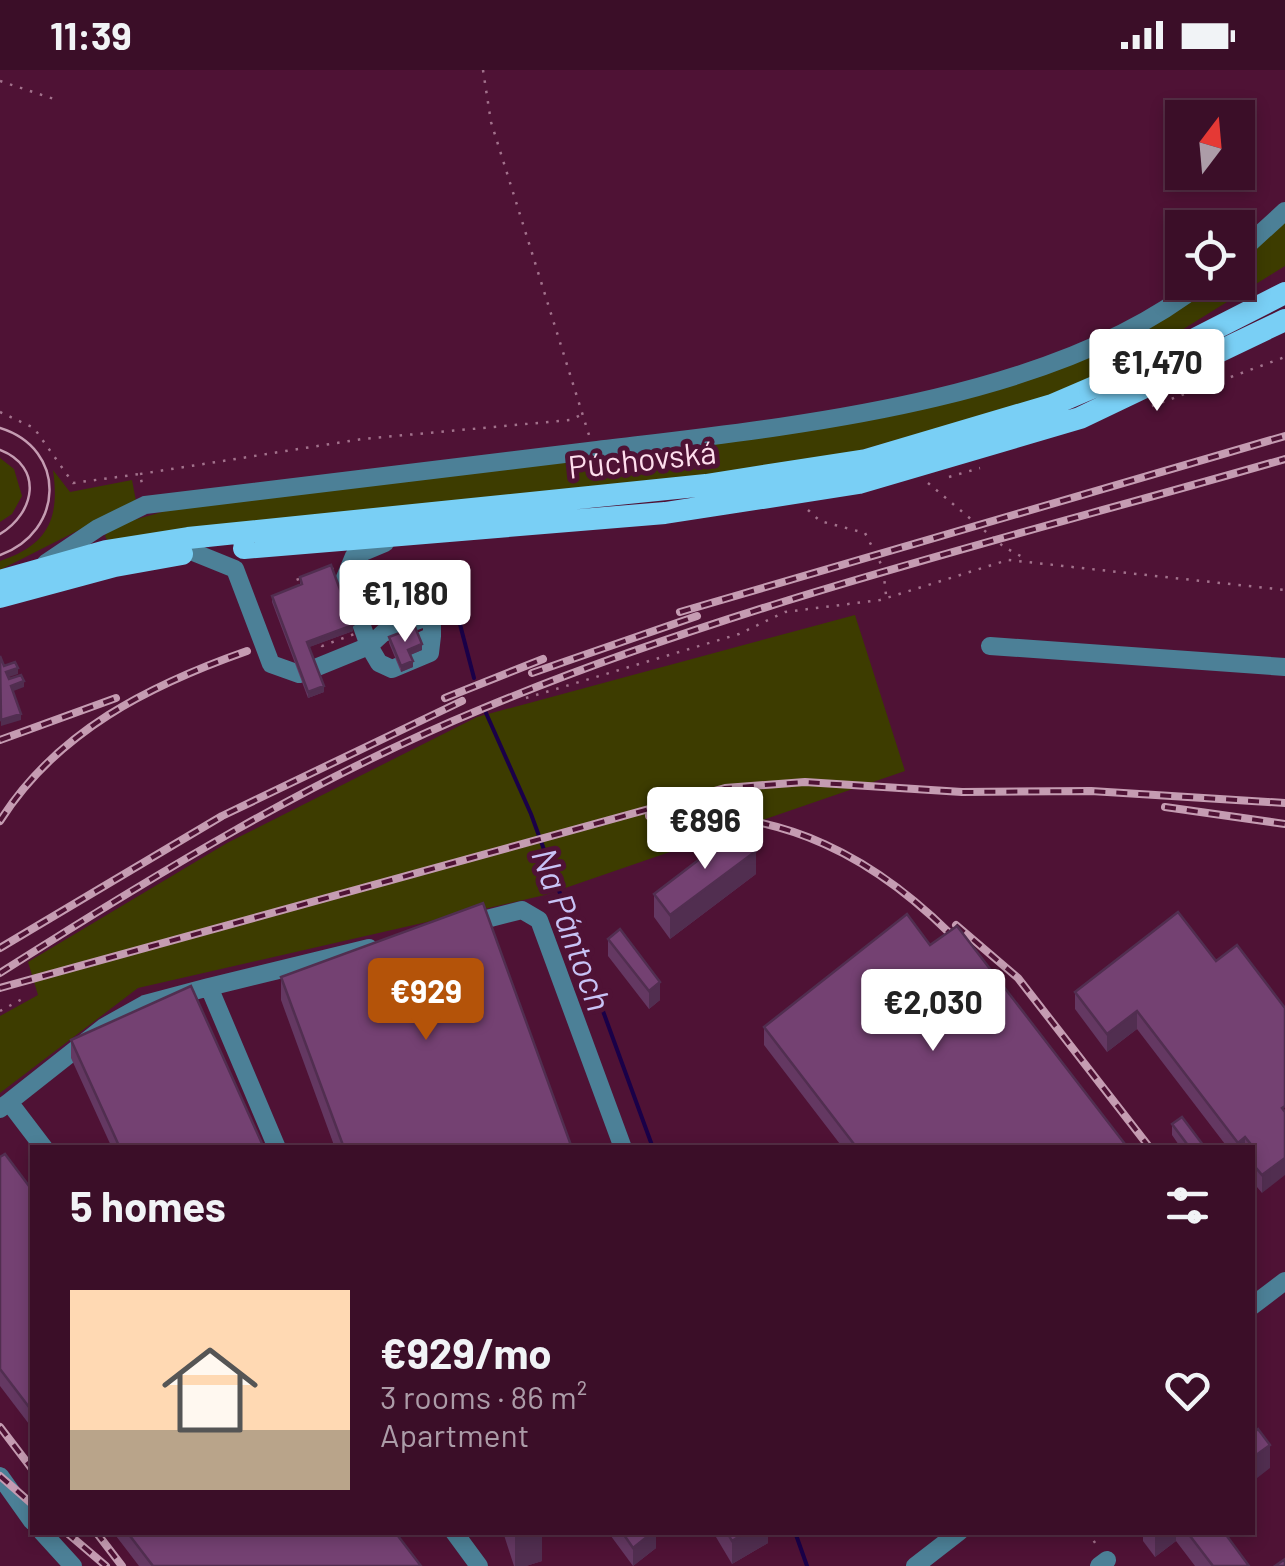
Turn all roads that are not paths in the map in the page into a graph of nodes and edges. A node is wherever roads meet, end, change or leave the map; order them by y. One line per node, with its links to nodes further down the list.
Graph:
1 (1285, 212): 2 (street)
2 (1255, 239)
3 (1285, 280): 4 (main road)
4 (1275, 298): 7 (main road, Púchovská)
5 (1173, 300): 10 (street)
6 (1285, 320): 7 (main road)
7 (1142, 379): 8 (main road, Púchovská); 10 (main road, Púchovská)
8 (469, 530): 9 (main road, Púchovská); 13 (street)
9 (193, 552): 12 (main road, Púchovská); 13 (street)
10 (37, 569): 11 (main road, Púchovská)
11 (0, 580)
12 (0, 597)
13 (369, 646): 13 (street); 15 (street)
14 (990, 646): 16 (street)
15 (393, 652)
16 (1285, 667)
17 (442, 930): 23 (street)
18 (384, 944): 19 (street)
19 (209, 987): 20 (street); 22 (street)
20 (4, 1106): 21 (street)
21 (41, 1145)
22 (277, 1145)
23 (622, 1145)
24 (1285, 1280): 25 (street)
25 (1255, 1304)
26 (0, 1476): 27 (street)
27 (30, 1517)
28 (45, 1535): 31 (street)
29 (456, 1535): 32 (street)
30 (956, 1535): 33 (street)
31 (73, 1566)
32 (480, 1566)
33 (915, 1566)

